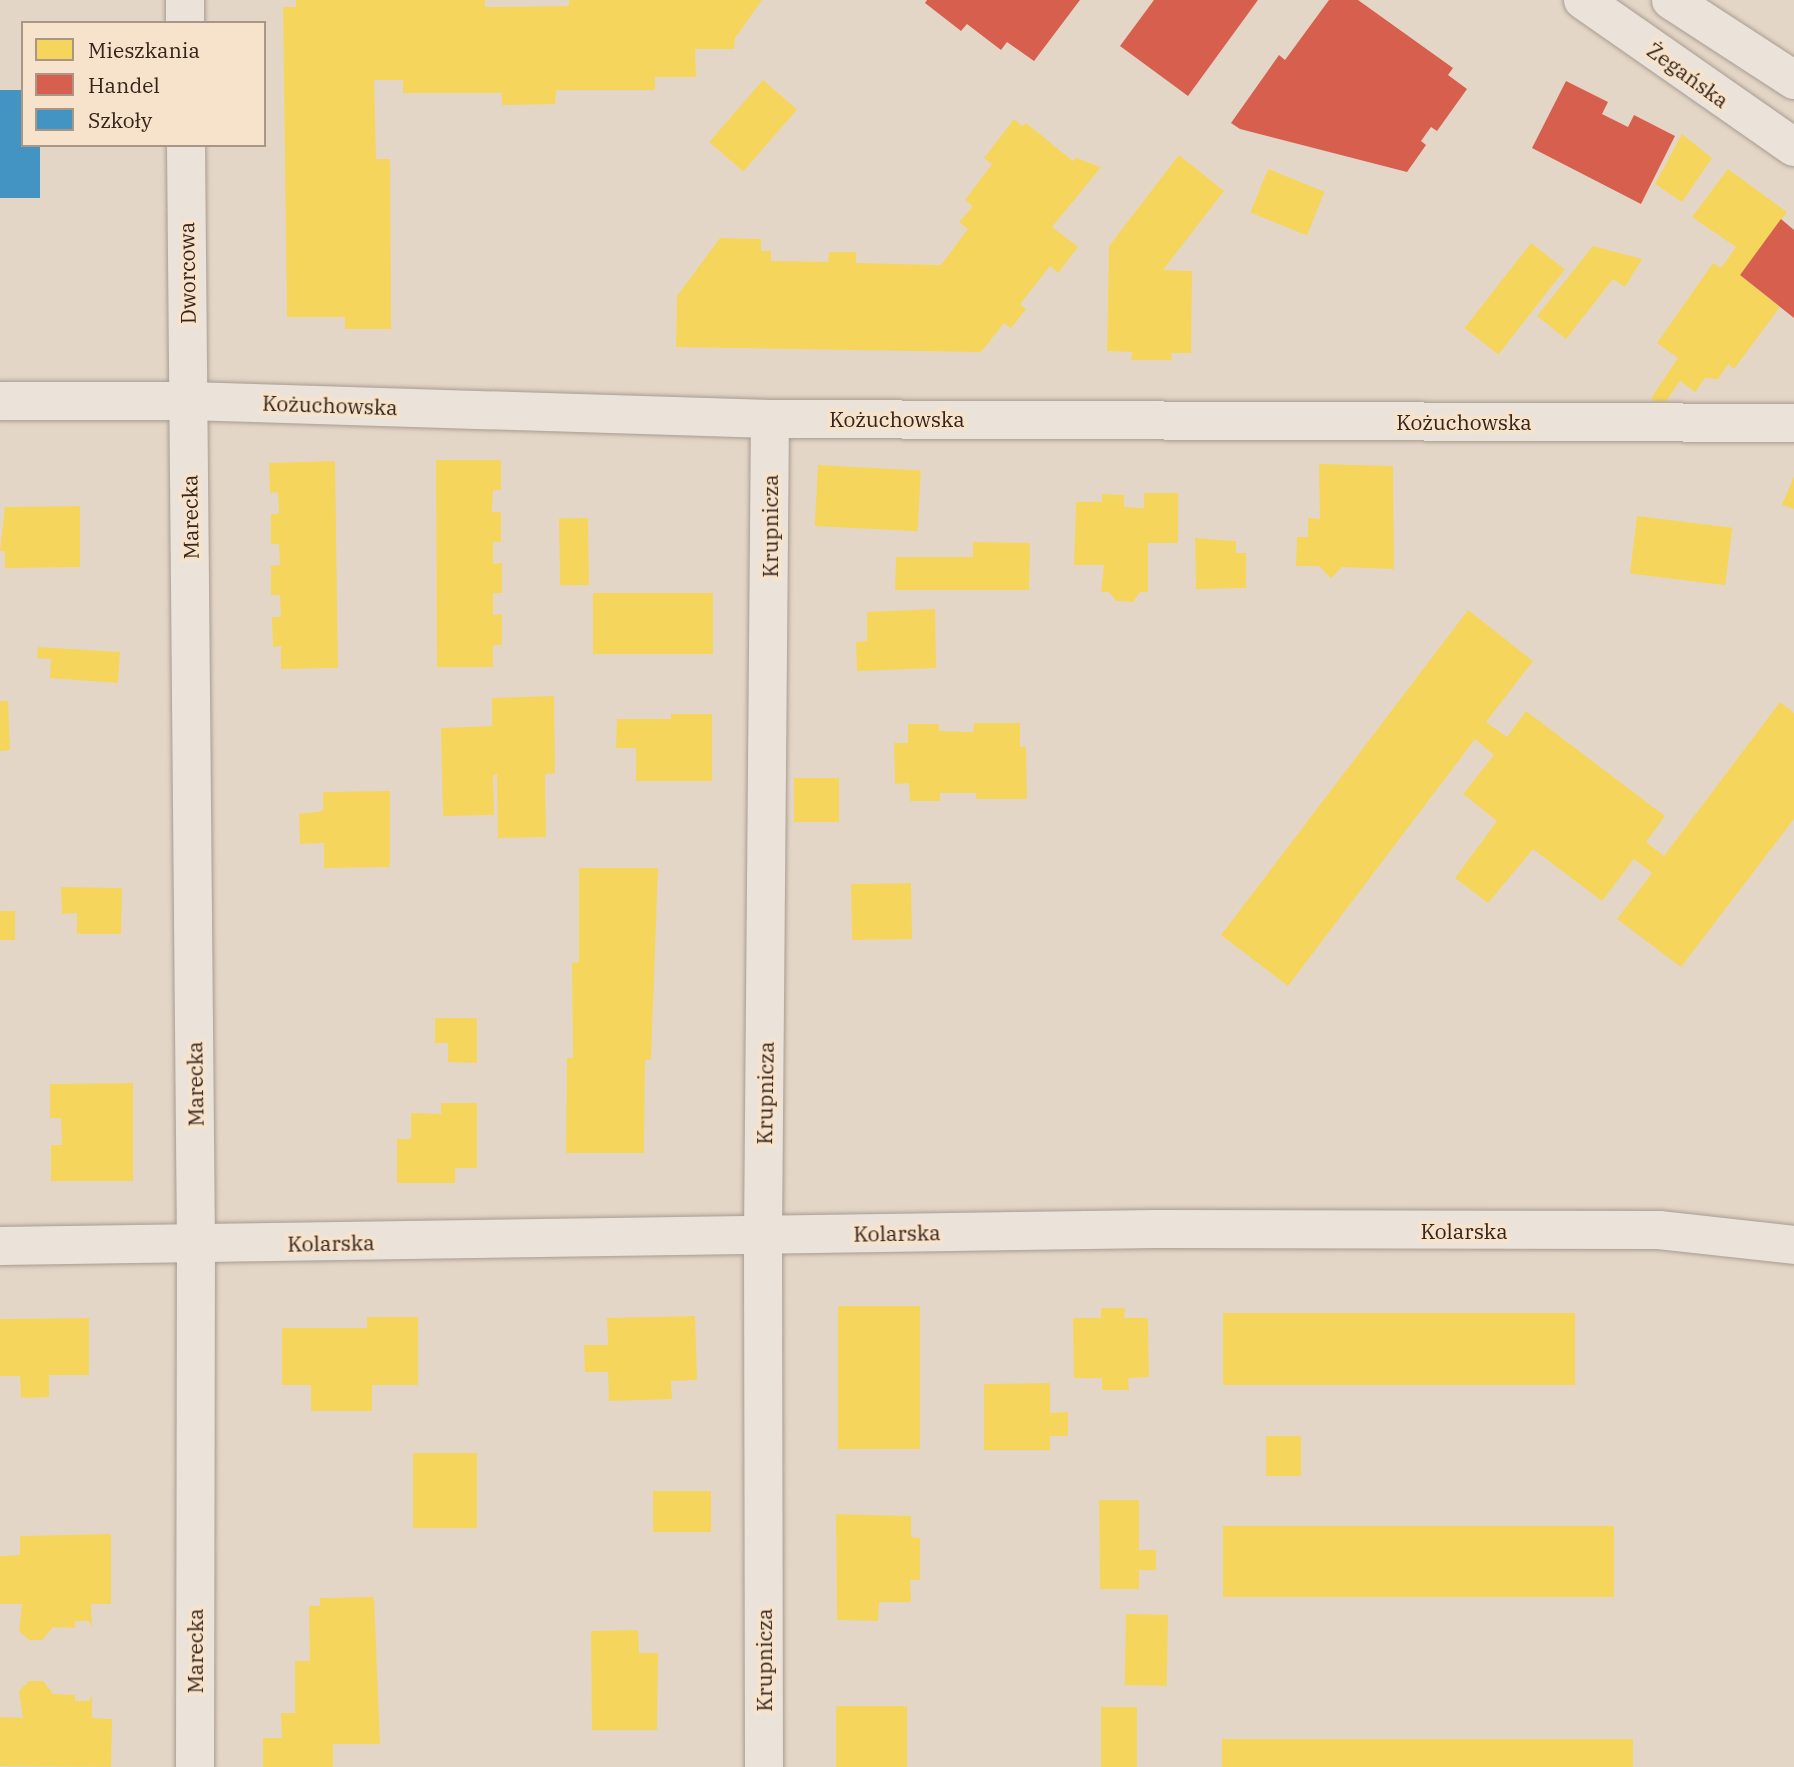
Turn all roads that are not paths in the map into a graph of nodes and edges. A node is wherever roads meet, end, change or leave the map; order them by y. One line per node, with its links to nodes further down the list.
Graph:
1 (185, 0): 4 (street)
2 (1583, 0): 7 (street, Żegańska)
3 (1671, 0): 5 (street)
4 (185, 21)
5 (1794, 80)
6 (186, 147): 9 (street, Dworcowa)
7 (1794, 147)
8 (0, 401): 9 (street, Kożuchowska)
9 (189, 401): 10 (street, Kożuchowska); 13 (street, Marecka)
10 (770, 419): 11 (street, Kożuchowska); 12 (street, Krupnicza)
11 (1794, 424)
12 (763, 1235): 13 (street, Kolarska); 14 (street, Kolarska); 17 (street, Krupnicza)
13 (196, 1245): 15 (street, Kolarska); 16 (street, Marecka)
14 (1794, 1245)
15 (0, 1246)
16 (195, 1767)
17 (764, 1767)

